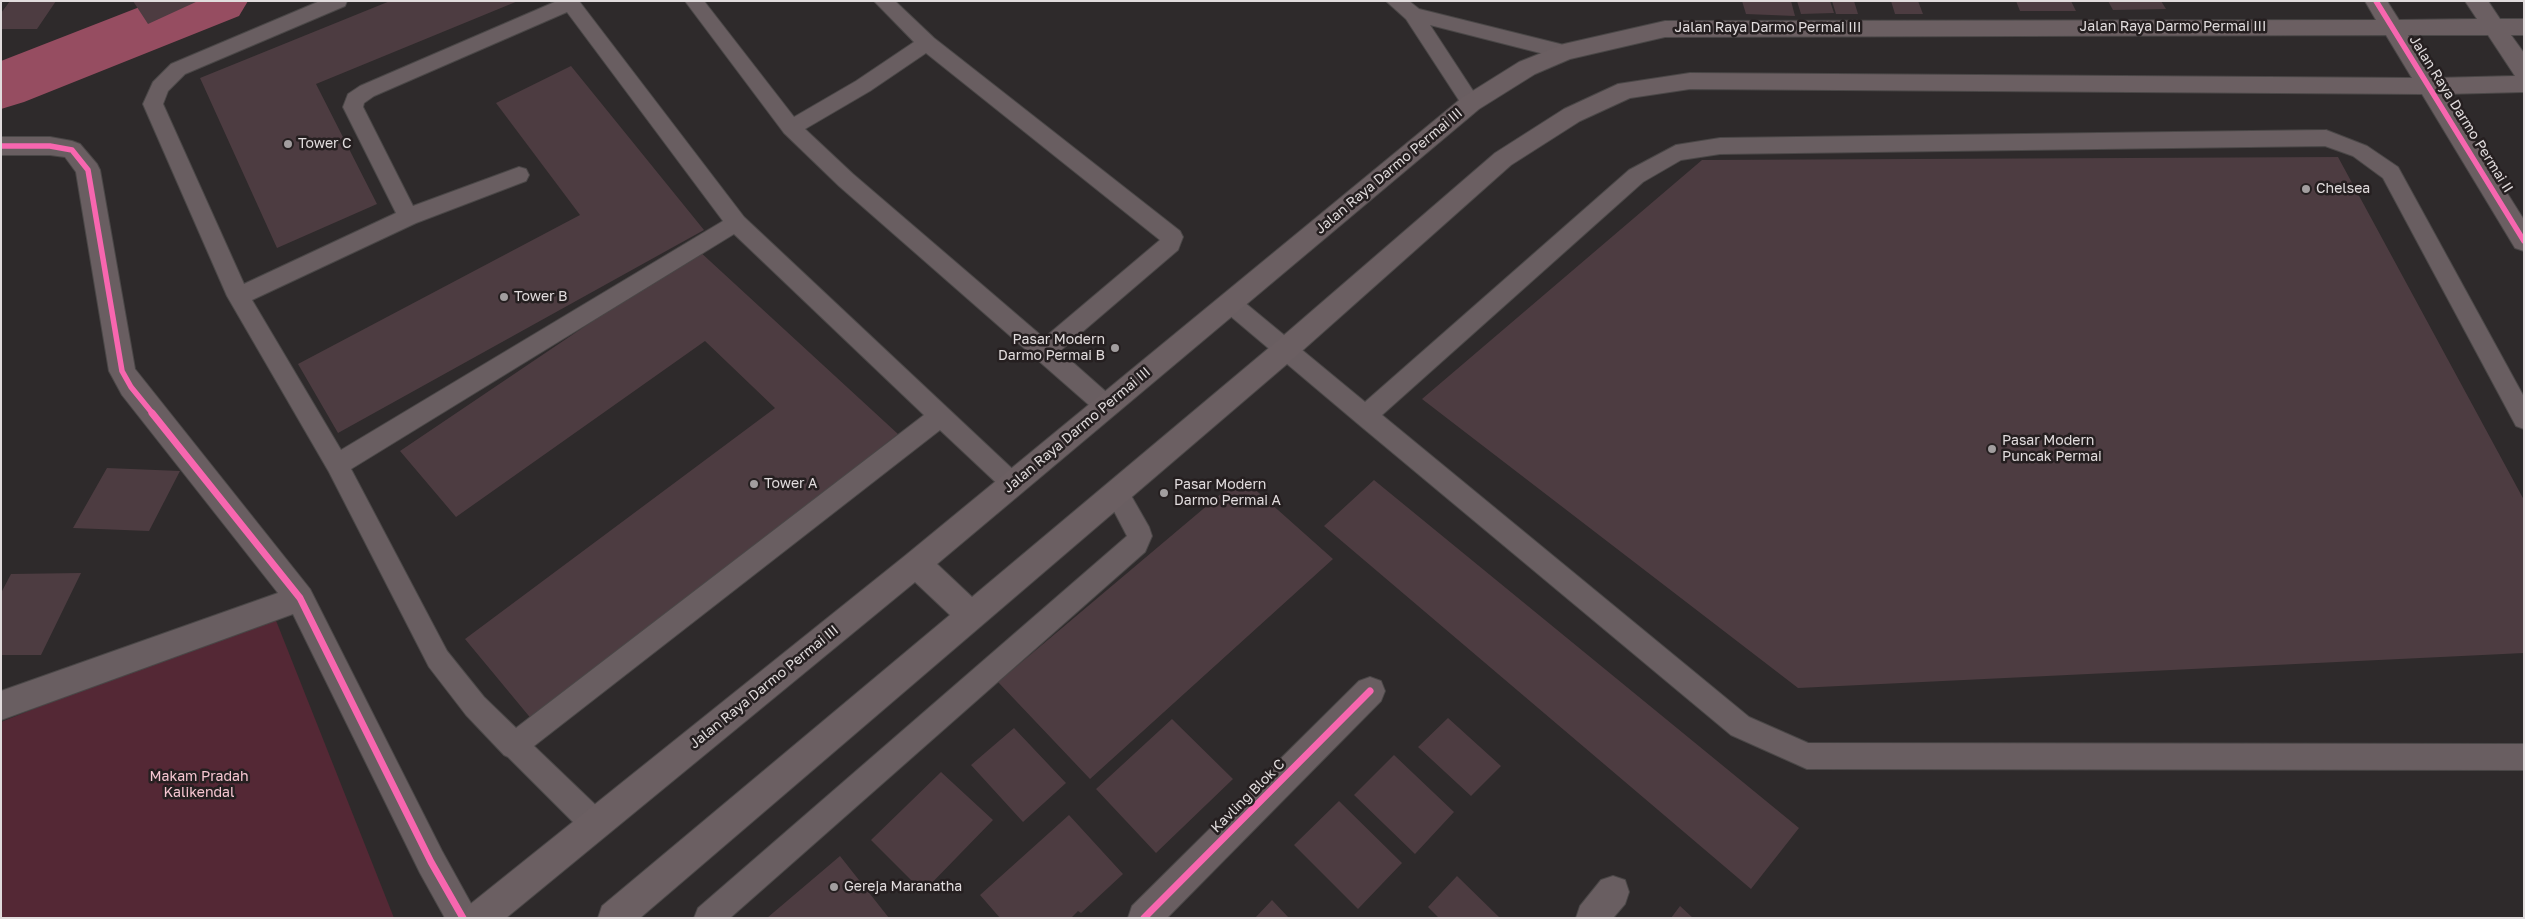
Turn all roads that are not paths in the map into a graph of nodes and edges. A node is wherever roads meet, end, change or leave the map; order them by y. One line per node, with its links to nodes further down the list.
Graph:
1 (338, 1): 24 (lane)
2 (694, 1): 18 (lane)
3 (884, 1): 12 (lane)
4 (1395, 1): 8 (lane)
5 (2376, 1): 9 (main road, Jalan Raya Darmo Permai II)
6 (2476, 1): 11 (main road)
7 (570, 2): 21 (lane); 22 (lane)
8 (1413, 14): 13 (lane); 17 (lane)
9 (2392, 26): 11 (main road, Jalan Raya Darmo Permai III); 13 (main road, Jalan Raya Darmo Permai III); 16 (main road, Jalan Raya Darmo Permai II)
10 (2524, 27): 11 (main road, Jalan Raya Darmo Permai III)
11 (2494, 28): 14 (main road)
12 (927, 43): 18 (lane); 27 (lane)
13 (1564, 52): 17 (main road, Jalan Raya Darmo Permai III)
14 (2524, 71)
15 (2524, 84): 16 (main road)
16 (2430, 86): 23 (main road, Jalan Raya Darmo Permai II); 26 (main road)
17 (1471, 103): 25 (main road, Jalan Raya Darmo Permai III)
18 (791, 128): 27 (lane)
19 (1, 146): 36 (street)
20 (519, 175): 21 (lane)
21 (408, 216): 24 (lane)
22 (736, 223): 29 (lane); 32 (lane)
23 (2524, 241)
24 (238, 296): 32 (lane)
25 (1230, 303): 26 (lane); 28 (main road, Jalan Raya Darmo Permai III)
26 (1285, 350): 30 (lane); 34 (main road)
27 (1044, 351): 28 (lane)
28 (1105, 405): 33 (main road, Jalan Raya Darmo Permai III)
29 (940, 416): 33 (lane); 40 (lane)
30 (1365, 416): 31 (lane); 41 (lane)
31 (2524, 419)
32 (337, 465): 40 (lane)
33 (1013, 484): 35 (main road, Jalan Raya Darmo Permai III)
34 (1116, 492): 37 (main road); 47 (lane)
35 (916, 564): 37 (main road); 42 (main road, Jalan Raya Darmo Permai III)
36 (300, 598): 39 (street); 44 (street)
37 (971, 615): 46 (main road)
38 (1370, 691): 48 (street, Kavling Blok C)
39 (1, 706)
40 (513, 746): 42 (lane)
41 (2524, 757)
42 (595, 824): 45 (main road, Jalan Raya Darmo Permai III)
43 (1613, 892): 49 (street)
44 (463, 918)
45 (480, 918)
46 (614, 918)
47 (708, 918)
48 (1144, 918)
49 (1592, 918)

